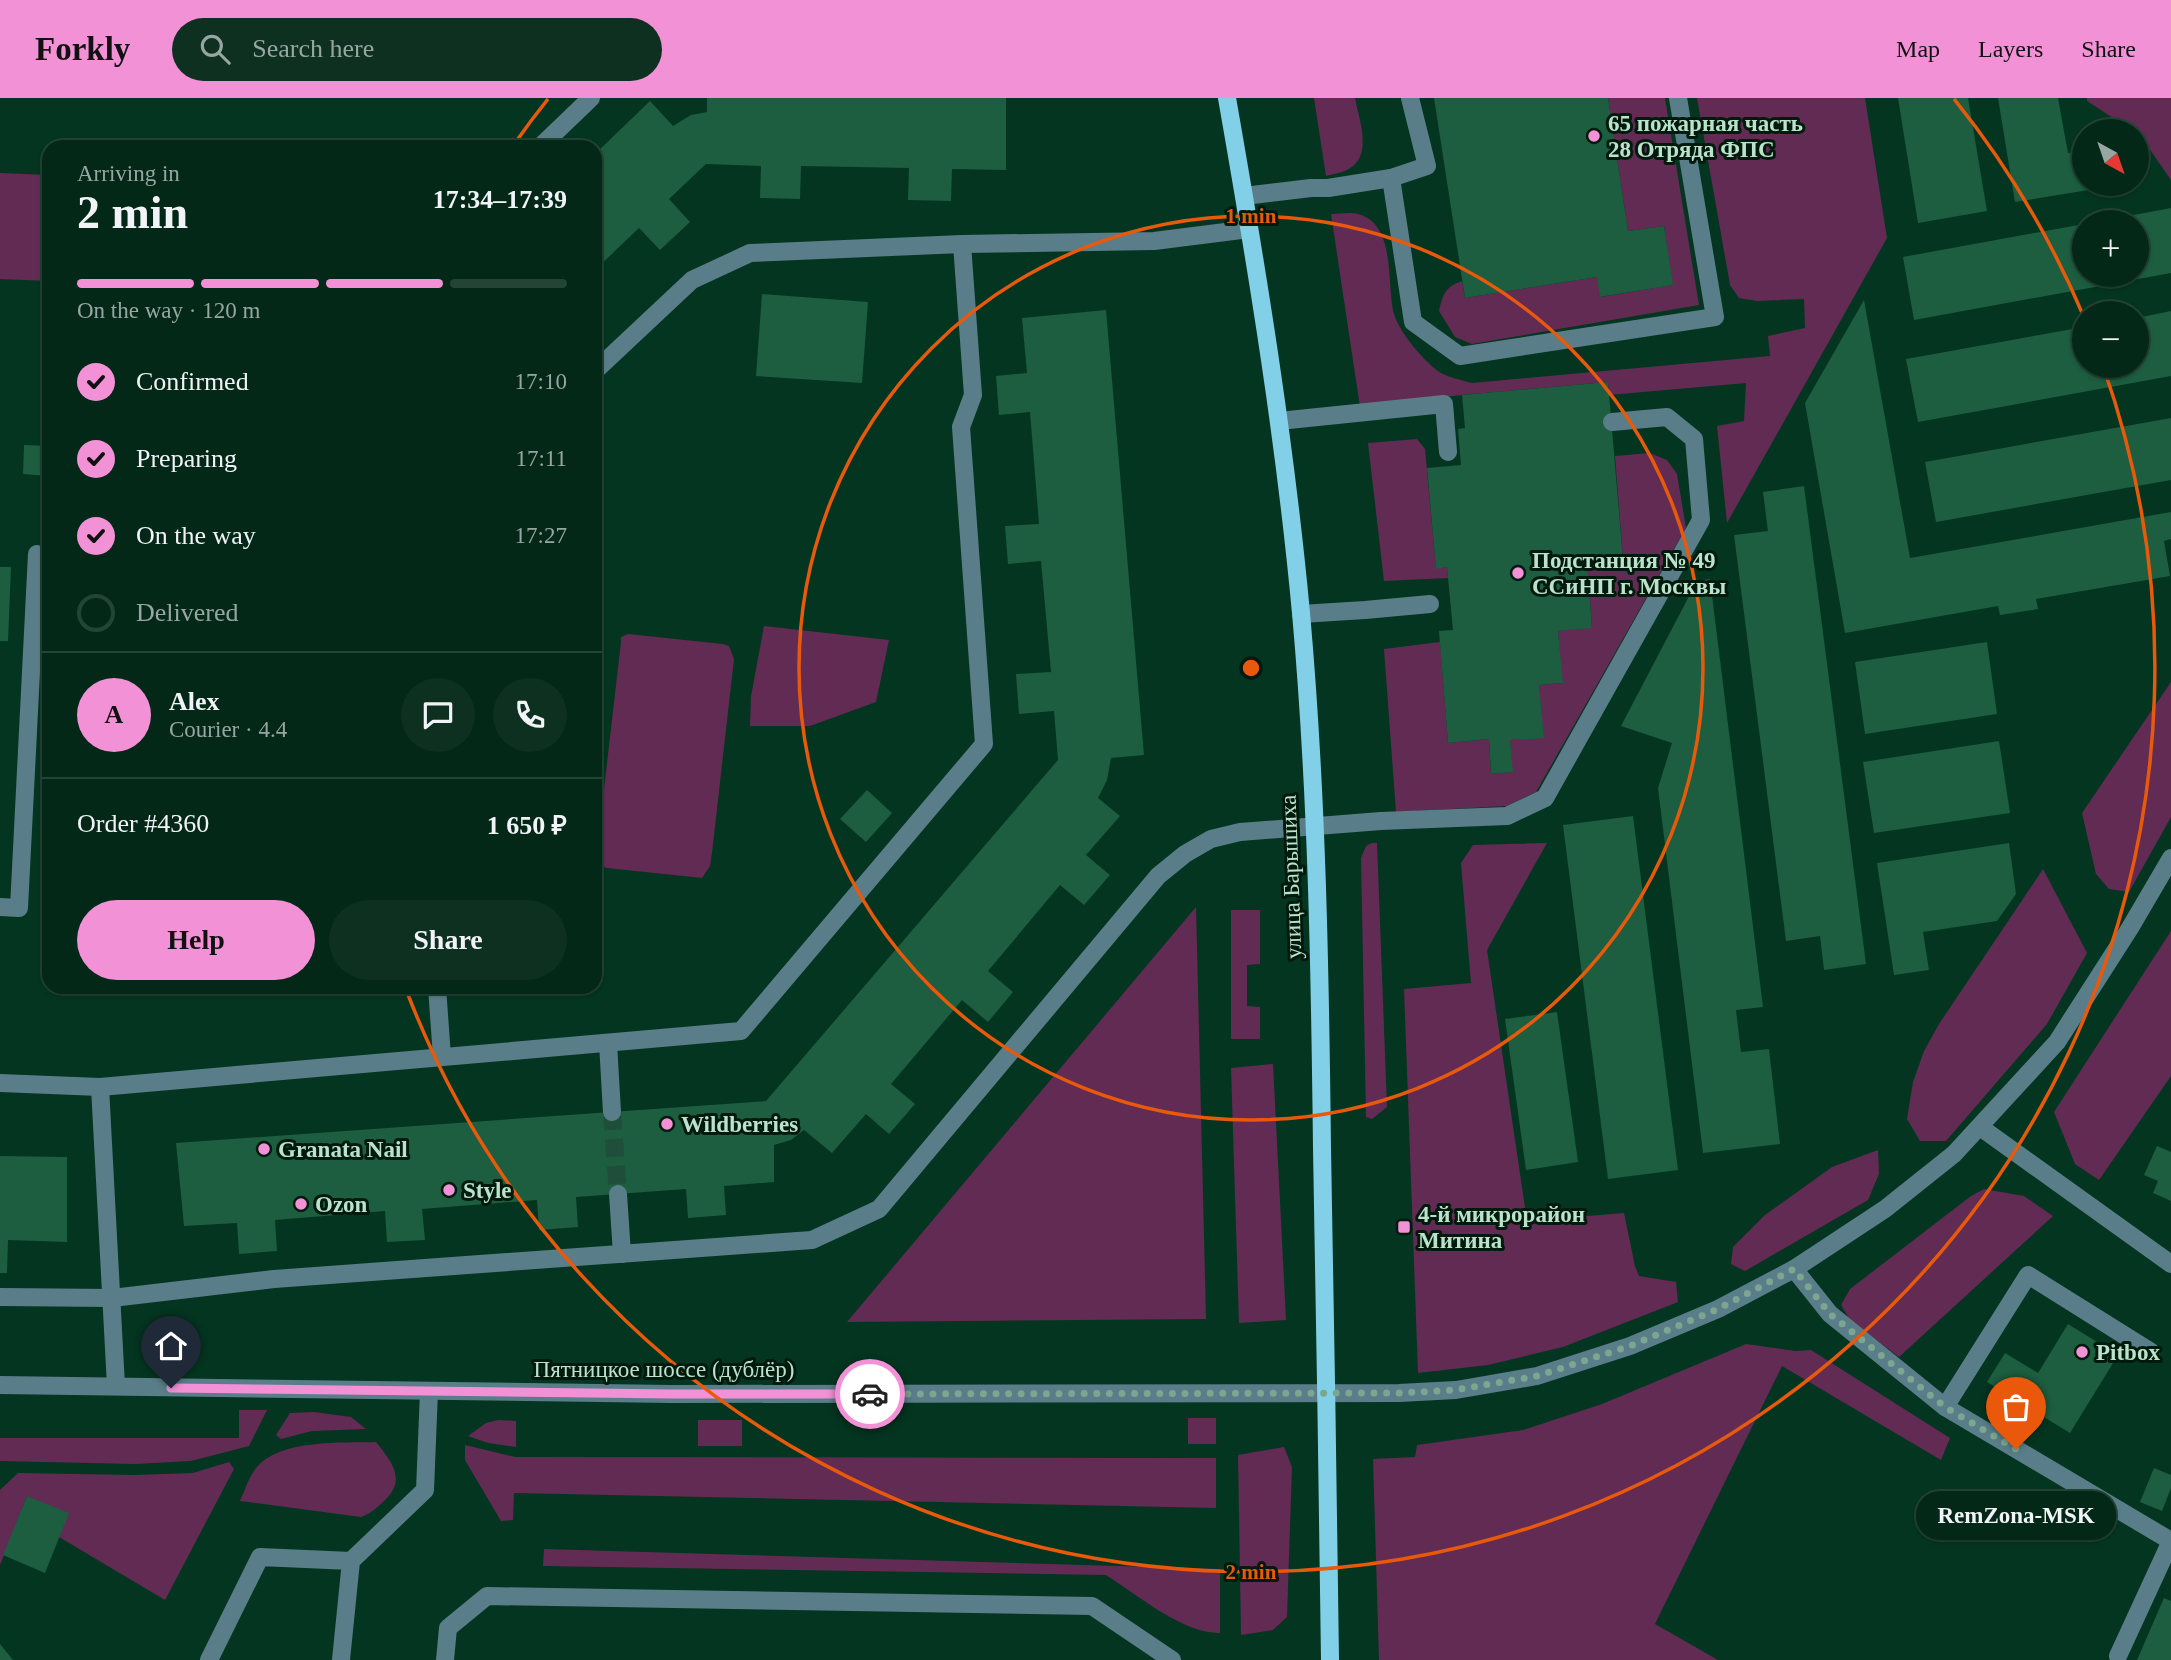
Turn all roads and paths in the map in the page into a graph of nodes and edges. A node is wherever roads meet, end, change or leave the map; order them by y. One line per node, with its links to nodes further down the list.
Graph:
1 (591, 98): 5 (street)
2 (1227, 98): 7 (main road, улица Барышиха)
3 (1410, 98): 6 (street)
4 (1678, 98): 6 (street)
5 (547, 140)
6 (1391, 178): 7 (street)
7 (1244, 196): 8 (main road, улица Барышиха)
8 (1249, 229): 9 (street); 11 (main road, улица Барышиха)
9 (962, 244): 10 (street); 21 (street)
10 (602, 364)
11 (1279, 421): 13 (street); 16 (main road, улица Барышиха)
12 (1612, 422): 17 (street)
13 (1448, 452)
14 (37, 554): 19 (street)
15 (1430, 604): 16 (street)
16 (1301, 614): 17 (main road, улица Барышиха)
17 (1315, 826): 28 (street); 37 (main road, улица Барышиха)
18 (2171, 858): 26 (street, Пятницкое шоссе (дублёр))
19 (0, 907)
20 (438, 994): 22 (street)
21 (608, 1043): 22 (street); 25 (street)
22 (442, 1057): 24 (street)
23 (0, 1083): 24 (street)
24 (100, 1087): 32 (street)
25 (612, 1112)
26 (1980, 1127): 29 (street); 30 (street, Пятницкое шоссе (дублёр))
27 (618, 1194): 28 (street)
28 (622, 1254): 32 (street)
29 (2171, 1264)
30 (1794, 1269): 37 (street, Пятницкое шоссе (дублёр)); 38 (street)
31 (0, 1297): 32 (street)
32 (112, 1298): 35 (street)
33 (2151, 1352): 38 (street)
34 (0, 1385): 35 (street, Пятницкое шоссе (дублёр))
35 (116, 1386): 36 (street, Пятницкое шоссе (дублёр))
36 (429, 1391): 37 (street, Пятницкое шоссе (дублёр)); 40 (street)
37 (1328, 1392): 46 (main road, улица Барышиха)
38 (1945, 1407): 39 (street)
39 (2171, 1541): 41 (street)
40 (351, 1561): 42 (street); 43 (street)
41 (2118, 1656)
42 (209, 1660)
43 (341, 1660)
44 (445, 1660): 45 (street)
45 (1172, 1660)
46 (1330, 1660)

